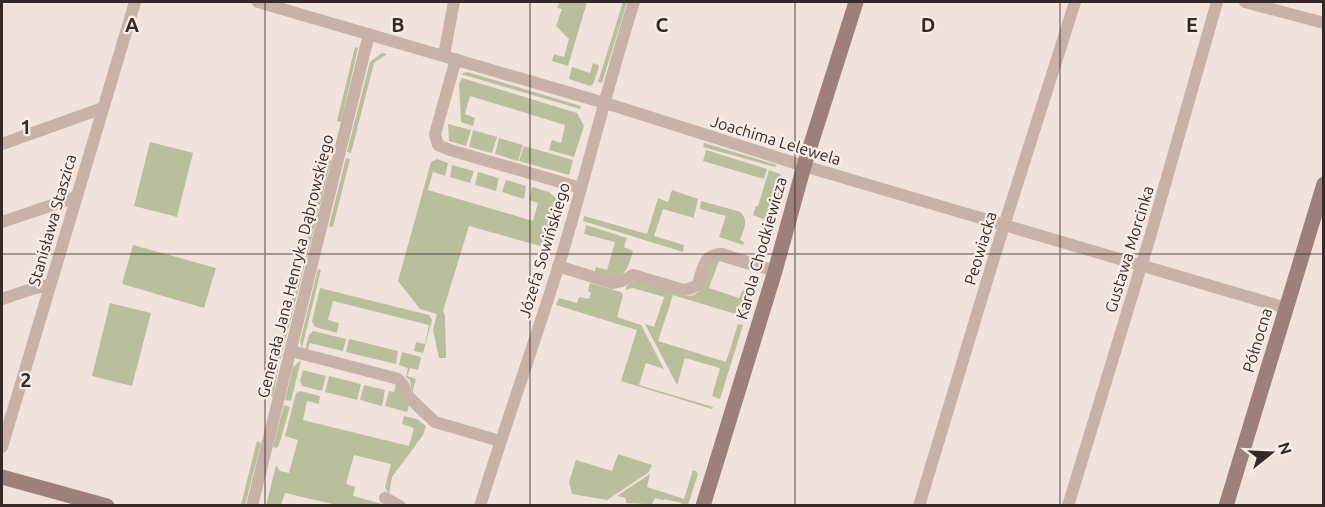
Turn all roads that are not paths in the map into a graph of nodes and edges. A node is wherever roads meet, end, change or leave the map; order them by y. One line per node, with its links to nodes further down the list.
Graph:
1 (135, 2): 14 (street, Stanisława Staszica)
2 (258, 2): 9 (street, Joachima Lelewela)
3 (454, 2): 12 (street)
4 (634, 2): 13 (street, Józefa Sowińskiego)
5 (856, 2): 16 (street, Karola Chodkiewicza)
6 (1075, 2): 21 (street, Peowiacka)
7 (1217, 2): 22 (street, Gustawa Morcinka)
8 (1245, 2): 10 (street)
9 (290, 6): 11 (street, Joachima Lelewela)
10 (1323, 23)
11 (369, 34): 12 (street, Joachima Lelewela); 28 (street, Generała Jana Henryka Dąbrowskiego)
12 (450, 57): 13 (street, Joachima Lelewela); 18 (street)
13 (604, 103): 16 (street, Joachima Lelewela); 18 (street, Józefa Sowińskiego)
14 (103, 108): 15 (street); 19 (street, Stanisława Staszica)
15 (2, 144)
16 (804, 166): 21 (street, Joachima Lelewela); 24 (street, Karola Chodkiewicza)
17 (1323, 184): 27 (street, Północna)
18 (581, 188): 23 (street, Józefa Sowińskiego)
19 (76, 197): 20 (street); 25 (street, Stanisława Staszica)
20 (2, 222)
21 (1004, 225): 22 (street, Joachima Lelewela); 38 (street, Peowiacka)
22 (1142, 265): 27 (street, Joachima Lelewela); 39 (street, Gustawa Morcinka)
23 (558, 266): 24 (street); 29 (street, Józefa Sowińskiego)
24 (775, 271): 37 (street, Karola Chodkiewicza)
25 (50, 285): 26 (street); 30 (street, Stanisława Staszica)
26 (2, 299)
27 (1286, 308): 40 (street, Północna)
28 (291, 351): 29 (street); 34 (street, Generała Jana Henryka Dąbrowskiego)
29 (500, 441): 36 (street, Józefa Sowińskiego)
30 (2, 447)
31 (2, 477): 33 (street)
32 (385, 498): 35 (street)
33 (107, 506)
34 (252, 506)
35 (400, 506)
36 (480, 506)
37 (703, 506)
38 (919, 506)
39 (1068, 506)
40 (1227, 506)

